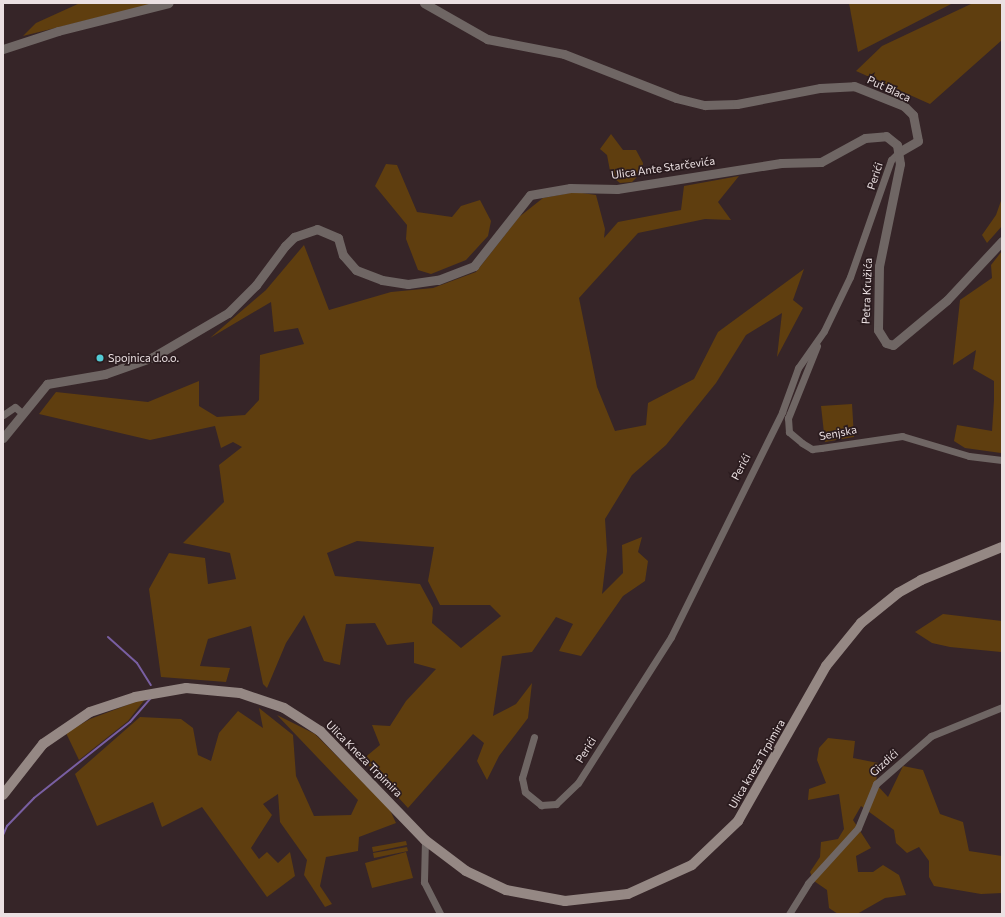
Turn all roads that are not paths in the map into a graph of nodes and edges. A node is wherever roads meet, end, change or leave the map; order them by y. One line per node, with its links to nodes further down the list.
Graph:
1 (169, 3): 3 (street)
2 (424, 3): 4 (street, Put Blaca)
3 (3, 49)
4 (899, 152): 5 (street, Petra Kružića); 6 (street, Perići); 7 (street, Ulica Ante Starčevića)
5 (1002, 241)
6 (824, 331): 10 (street, Senjska); 13 (street, Perići)
7 (22, 413): 8 (street); 9 (street, Ulica Ante Starčevića)
8 (3, 415)
9 (3, 438)
10 (1002, 460)
11 (1002, 547): 16 (main road, Ulica kneza Trpimira)
12 (1002, 707): 18 (street, Gizdići)
13 (534, 736)
14 (3, 795): 15 (main road, Ulica Kneza Trpimira)
15 (425, 840): 16 (main road, Ulica Kneza Trpimira); 17 (street)
16 (466, 871)
17 (440, 914)
18 (789, 914)

